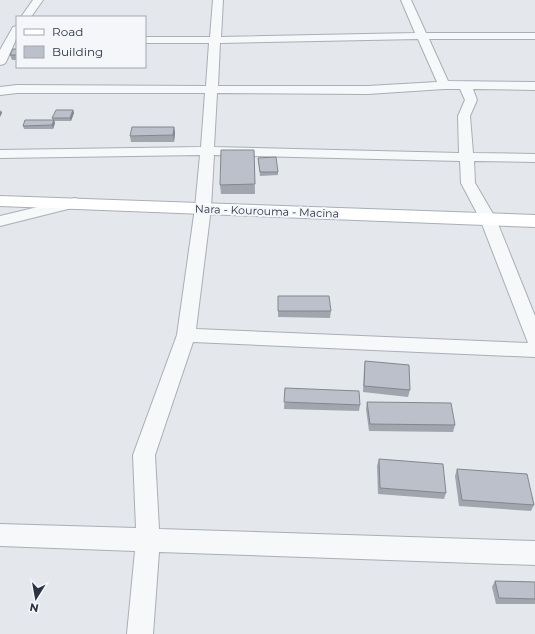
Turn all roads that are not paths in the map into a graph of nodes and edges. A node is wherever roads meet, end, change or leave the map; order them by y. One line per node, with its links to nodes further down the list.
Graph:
1 (38, 0): 4 (street)
2 (218, 0): 9 (street)
3 (406, 0): 6 (street)
4 (27, 16)
5 (11, 36): 10 (street)
6 (421, 36): 7 (street); 9 (street); 11 (street)
7 (535, 36)
8 (146, 40): 9 (street)
9 (215, 40): 14 (street)
10 (0, 62)
11 (444, 85): 12 (street); 14 (street)
12 (465, 85): 13 (street); 18 (street)
13 (535, 86)
14 (212, 90): 15 (street); 16 (street)
15 (0, 91)
16 (207, 151): 17 (street); 18 (street); 22 (street)
17 (0, 154)
18 (466, 157): 19 (street); 23 (street)
19 (535, 158)
20 (0, 200): 21 (main road, Nara - Kourouma - Macina)
21 (75, 203): 22 (main road, Nara - Kourouma - Macina); 24 (street)
22 (203, 208): 23 (main road, Nara - Kourouma - Macina); 26 (street)
23 (488, 219): 25 (main road, Nara - Kourouma - Macina); 27 (street)
24 (0, 221)
25 (535, 221)
26 (186, 335): 28 (street); 30 (street)
27 (535, 339)
28 (535, 350)
29 (0, 535): 30 (street)
30 (148, 540): 31 (street); 32 (street)
31 (535, 552)
32 (140, 634)

